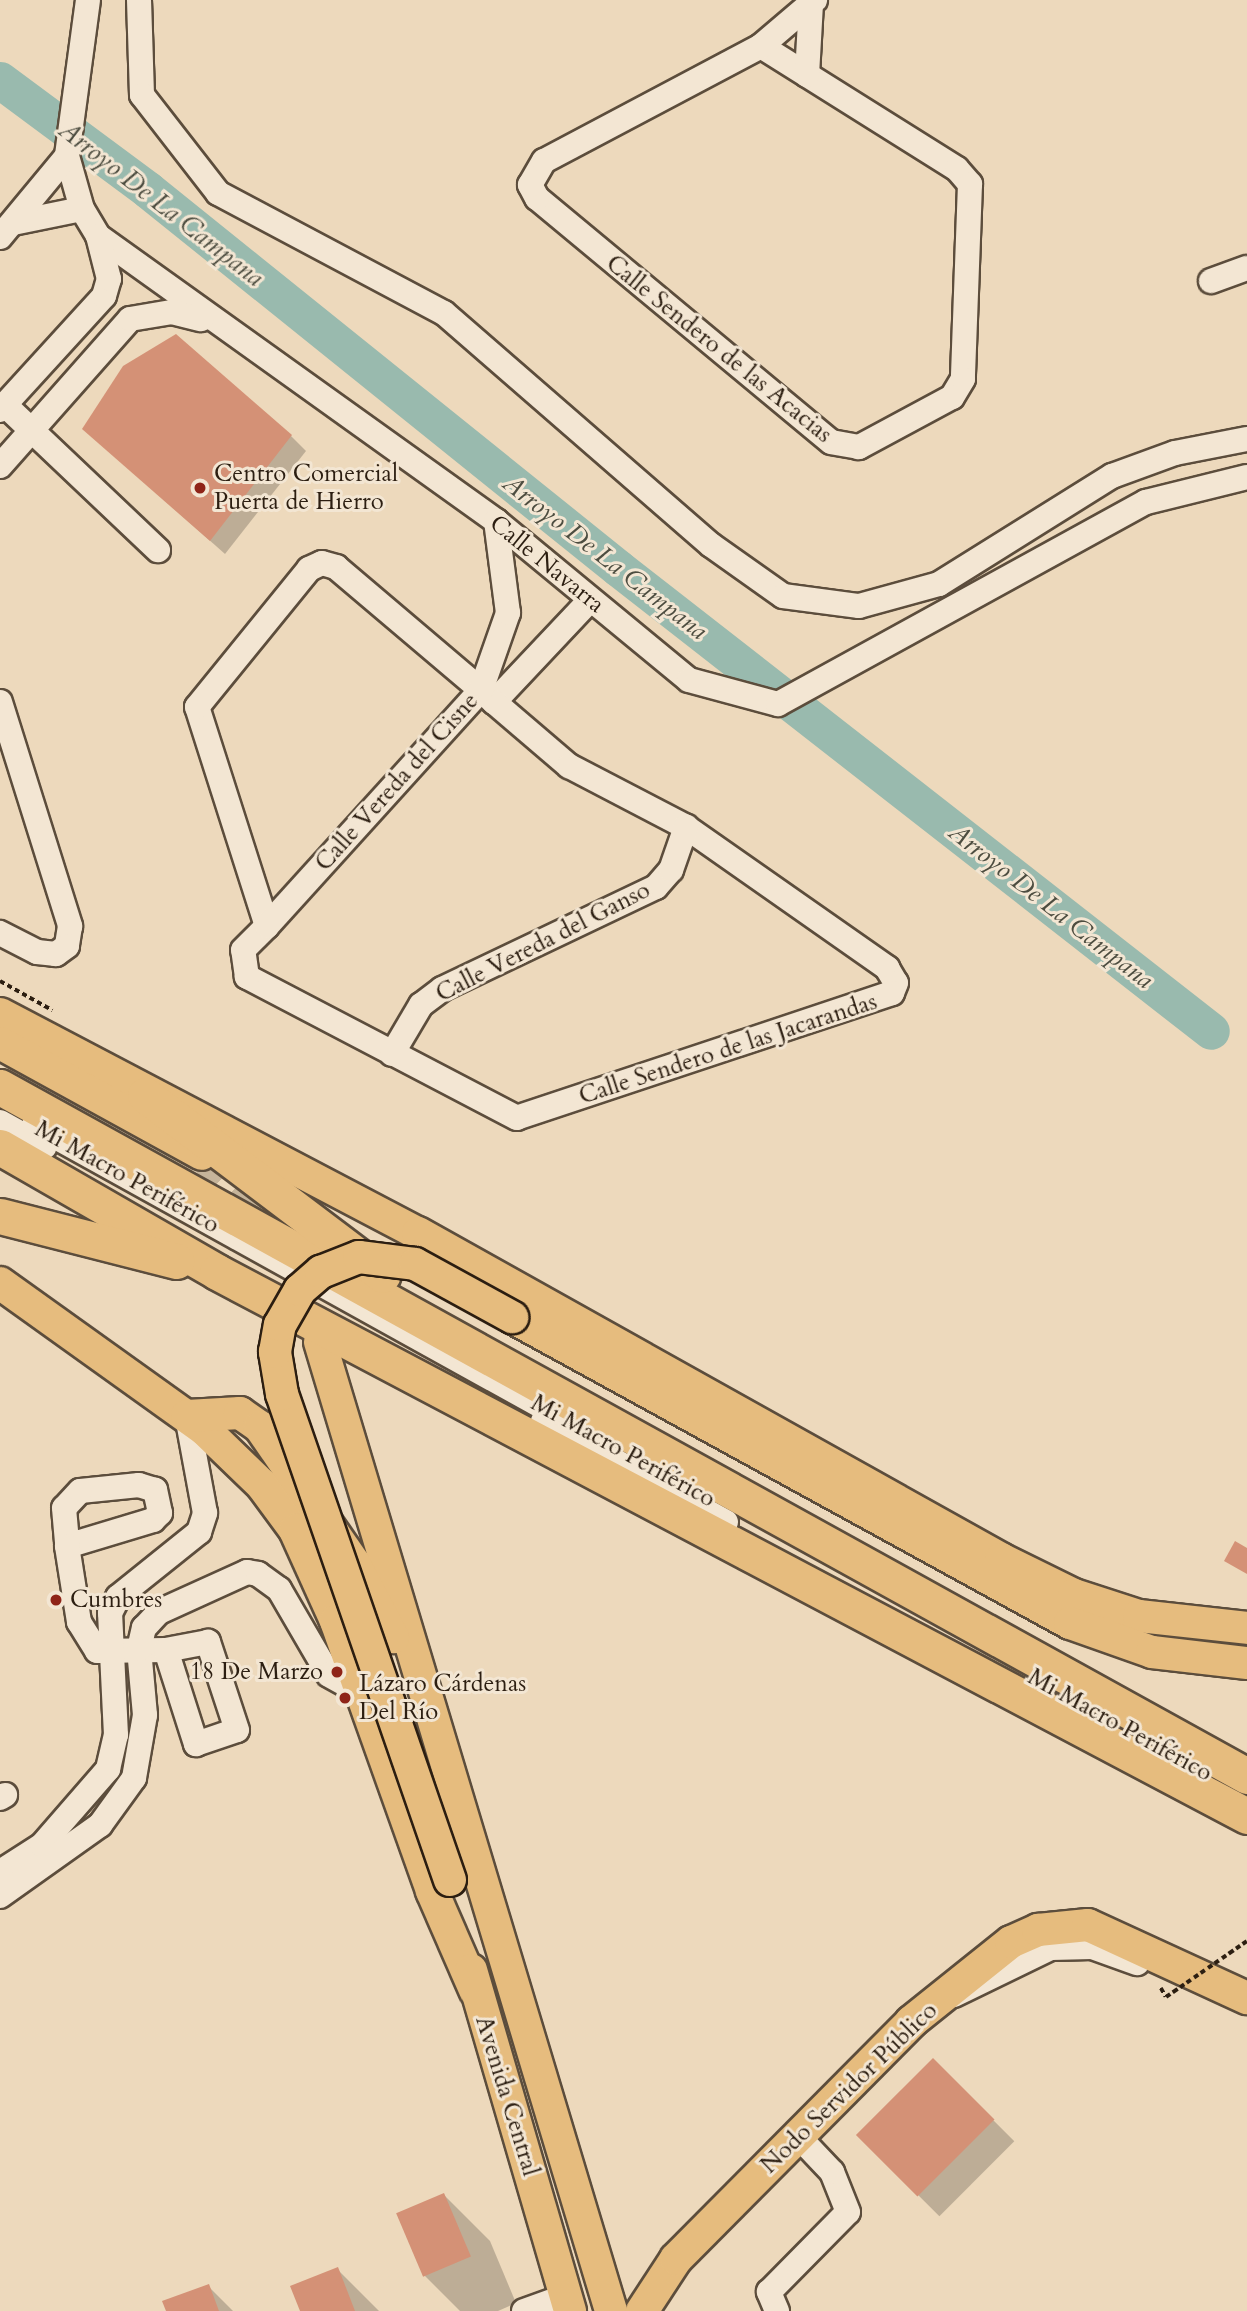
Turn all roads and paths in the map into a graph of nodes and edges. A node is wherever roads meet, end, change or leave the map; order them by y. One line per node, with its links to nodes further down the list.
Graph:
1 (88, 0): 6 (street, Calle Navarra)
2 (139, 0): 21 (street)
3 (813, 2): 4 (street, Calle Sendero de las Acacias); 5 (street, Calle Sendero de las Acacias)
4 (761, 46): 5 (street, Calle Sendero de las Acacias); 5 (street, Calle Sendero de las Acacias)
5 (807, 75)
6 (69, 140): 7 (street, Calle Navarra); 8 (street)
7 (82, 209): 8 (street); 9 (street, Calle Navarra)
8 (6, 230)
9 (98, 236): 12 (street, Calle Navarra); 13 (street)
10 (1247, 268): 11 (street)
11 (1211, 281)
12 (215, 324): 14 (street); 18 (street, Calle Navarra)
13 (2, 407): 14 (street)
14 (32, 431): 16 (street); 19 (street)
15 (1247, 439): 21 (street)
16 (0, 466)
17 (1247, 477): 22 (street, Calle Navarra)
18 (496, 521): 20 (street, Calle Navarra); 23 (street, Calle Vereda del Cisne)
19 (158, 550)
20 (590, 600): 22 (street, Calle Navarra); 23 (street, Calle Vereda del Cisne)
21 (859, 606): 22 (street)
22 (877, 652)
23 (487, 696): 25 (street, Calle Sendero de las Jacarandas); 26 (street, Calle Vereda del Cisne); 26 (street, Calle Sendero de las Jacarandas)
24 (0, 702): 27 (street)
25 (687, 827): 31 (street, Calle Vereda del Ganso); 31 (street, Calle Sendero de las Jacarandas)
26 (267, 926): 28 (street, Calle Vereda del Cisne)
27 (0, 933)
28 (247, 977): 31 (street, Calle Sendero de las Jacarandas)
29 (0, 1014): 33 (main road)
30 (0, 1043): 37 (main road)
31 (392, 1054)
32 (0, 1087): 42 (highway)
33 (145, 1095): 42 (highway); 47 (main road)
34 (0, 1106): 55 (street, Mi Macro Periférico)
35 (0, 1122): 56 (street, Mi Macro Periférico)
36 (0, 1147): 39 (highway)
37 (202, 1154)
38 (0, 1216): 39 (highway)
39 (217, 1272): 57 (highway)
40 (0, 1283): 43 (main road)
41 (320, 1342): 53 (main road)
42 (514, 1375): 54 (highway)
43 (187, 1416): 46 (street); 52 (main road); 53 (main road)
44 (67, 1546): 45 (street)
45 (73, 1591): 46 (street); 50 (street)
46 (118, 1597): 50 (street)
47 (1247, 1628)
48 (139, 1649): 49 (street); 50 (street); 52 (street); 58 (street)
49 (166, 1650)
50 (108, 1652): 58 (street)
51 (1247, 1663): 60 (main road, Avenida Central, bridge)
52 (362, 1693): 60 (main road)
53 (425, 1697): 66 (main road, Avenida Central)
54 (1247, 1776)
55 (1247, 1795)
56 (1247, 1805)
57 (1247, 1816)
58 (2, 1885)
59 (1247, 1941): 61 (path, bridge)
60 (475, 1990): 64 (main road, Avenida Central)
61 (1166, 1997)
62 (1247, 1998): 63 (main road, Nodo Servidor Público)
63 (792, 2143): 67 (main road, Nodo Servidor Público); 68 (street)
64 (568, 2303): 65 (street)
65 (524, 2311)
66 (611, 2311)
67 (642, 2311)
68 (777, 2311)

